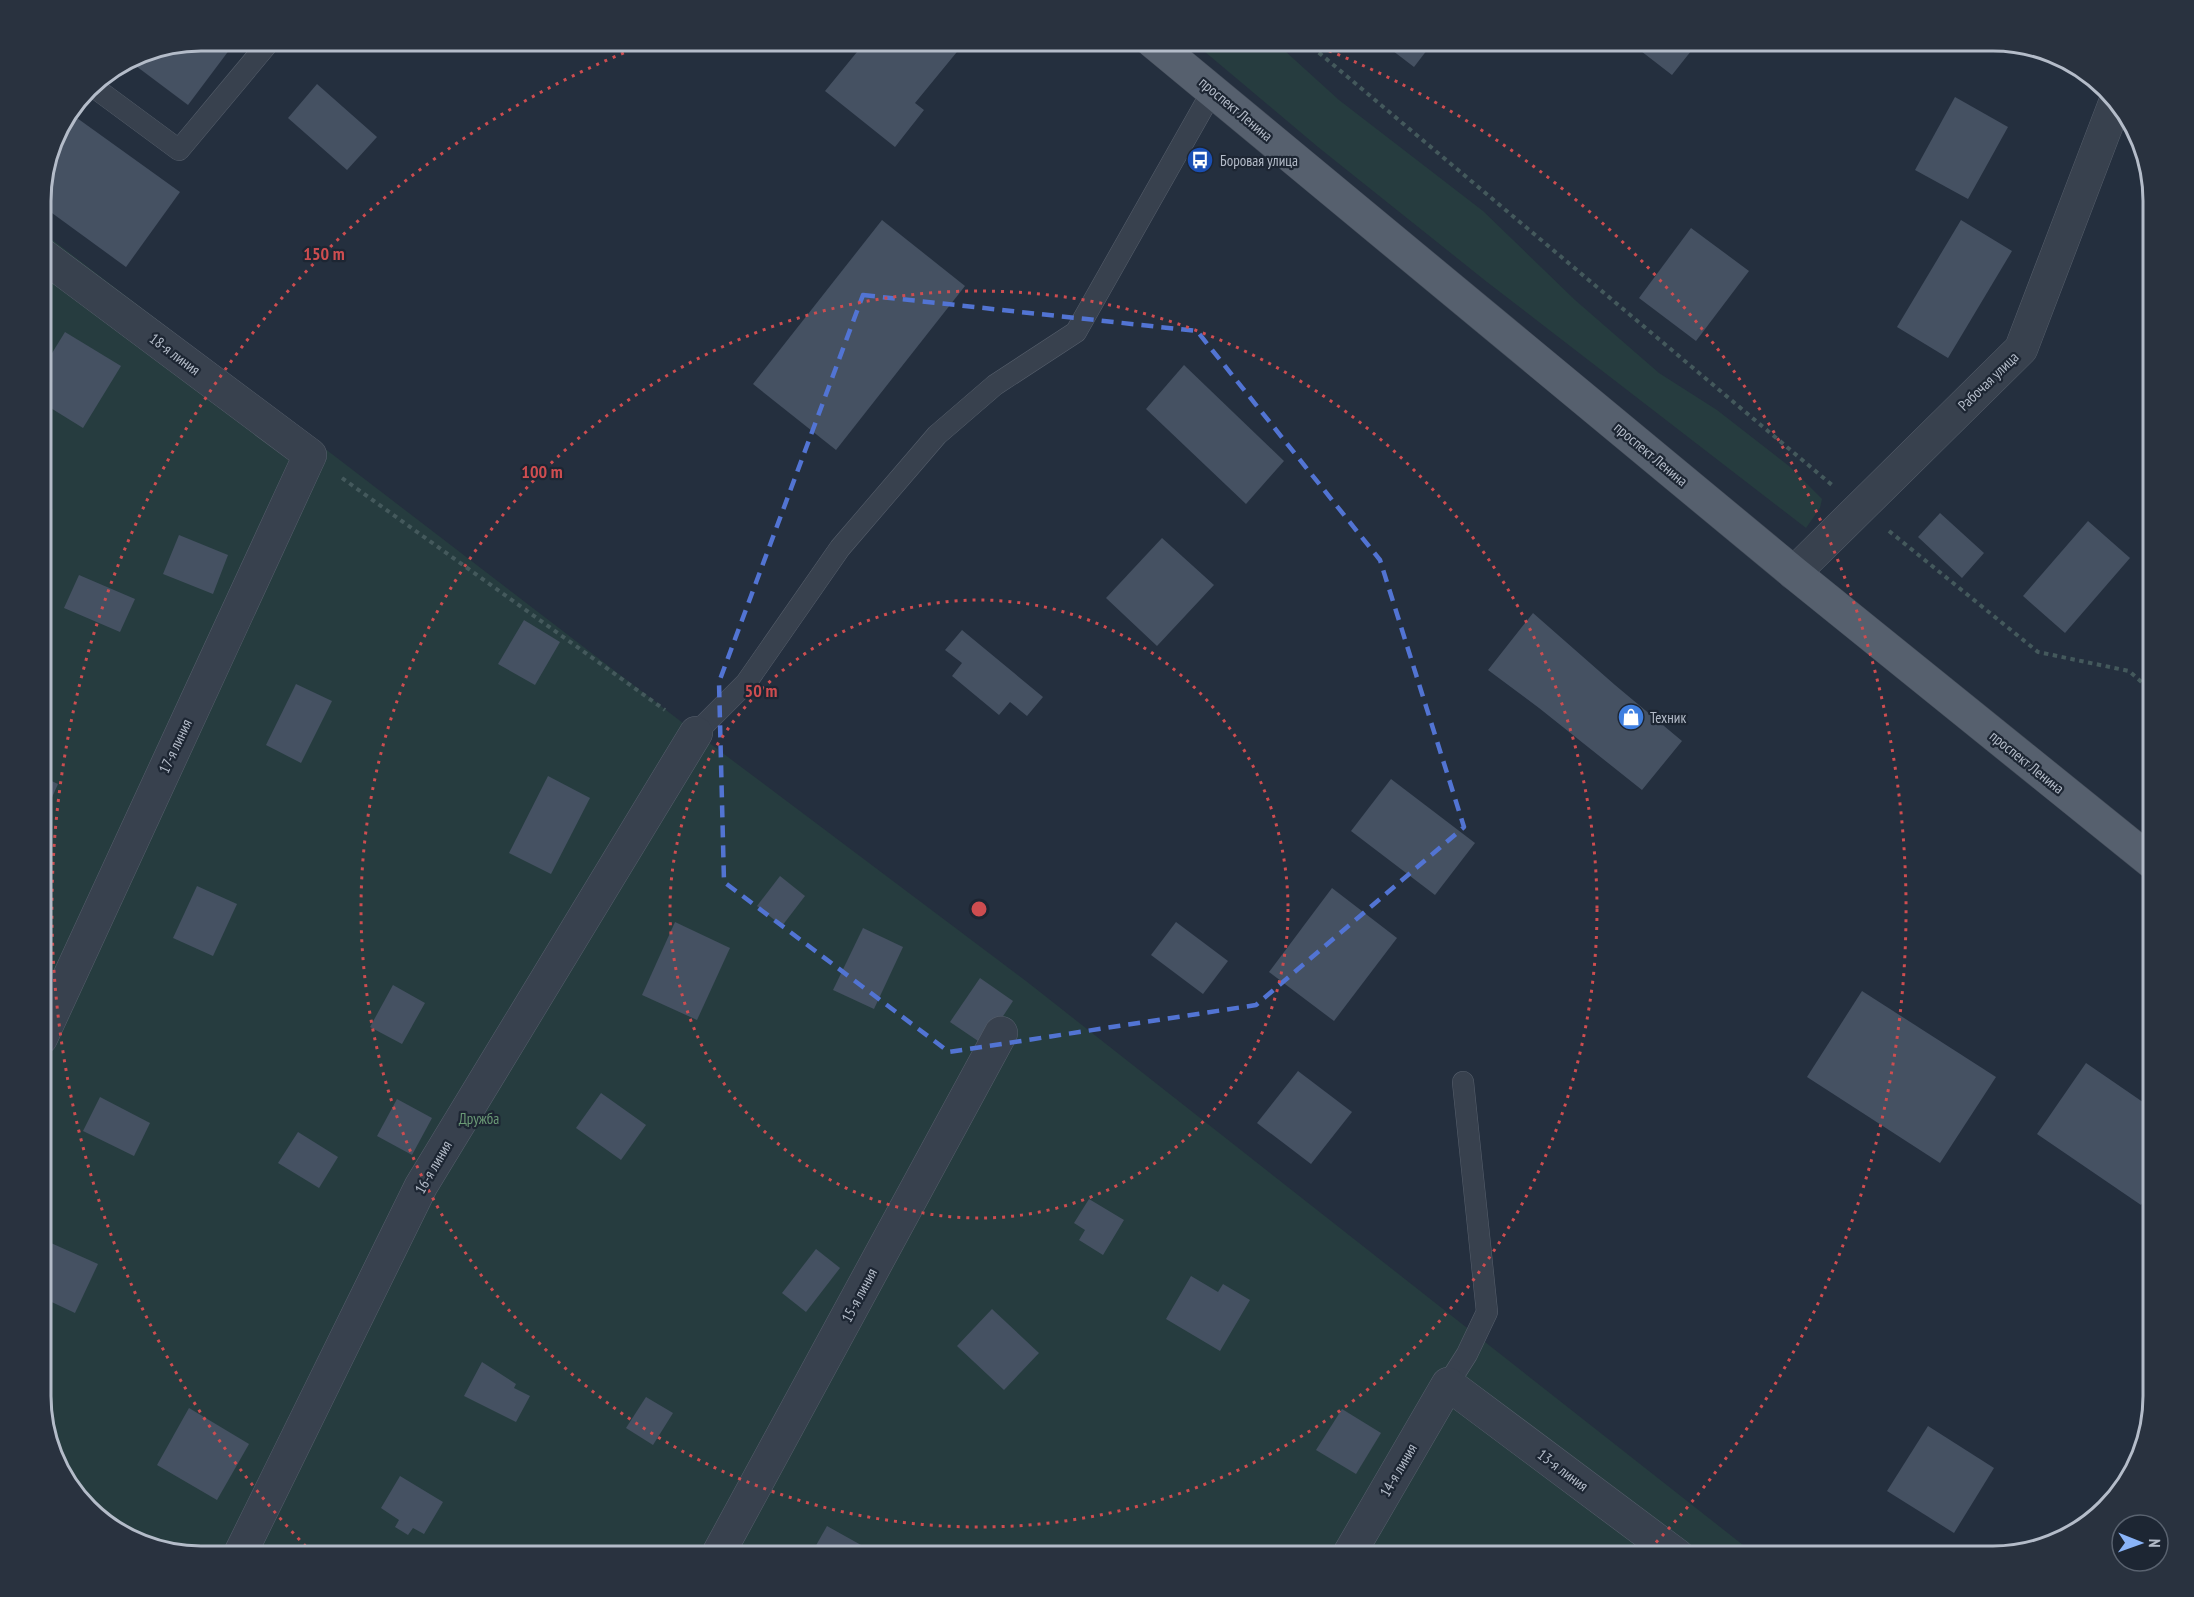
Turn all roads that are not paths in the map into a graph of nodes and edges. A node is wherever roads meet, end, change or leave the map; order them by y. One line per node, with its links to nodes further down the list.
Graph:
1 (261, 51): 4 (lane)
2 (1165, 51): 3 (main road, проспект Ленина)
3 (1213, 90): 8 (main road, проспект Ленина); 9 (lane)
4 (99, 91)
5 (2113, 110): 8 (street, Рабочая улица)
6 (51, 261): 7 (street, 18-я линия)
7 (310, 454): 11 (street, 17-я линия)
8 (1794, 573): 10 (main road, проспект Ленина)
9 (696, 733): 15 (street, 16-я линия)
10 (2143, 854)
11 (51, 1016)
12 (1000, 1033): 16 (street, 15-я линия)
13 (1462, 1082): 14 (lane)
14 (1448, 1384): 17 (street, 14-я линия); 18 (street, 13-я линия)
15 (244, 1546)
16 (723, 1546)
17 (1353, 1546)
18 (1663, 1546)

